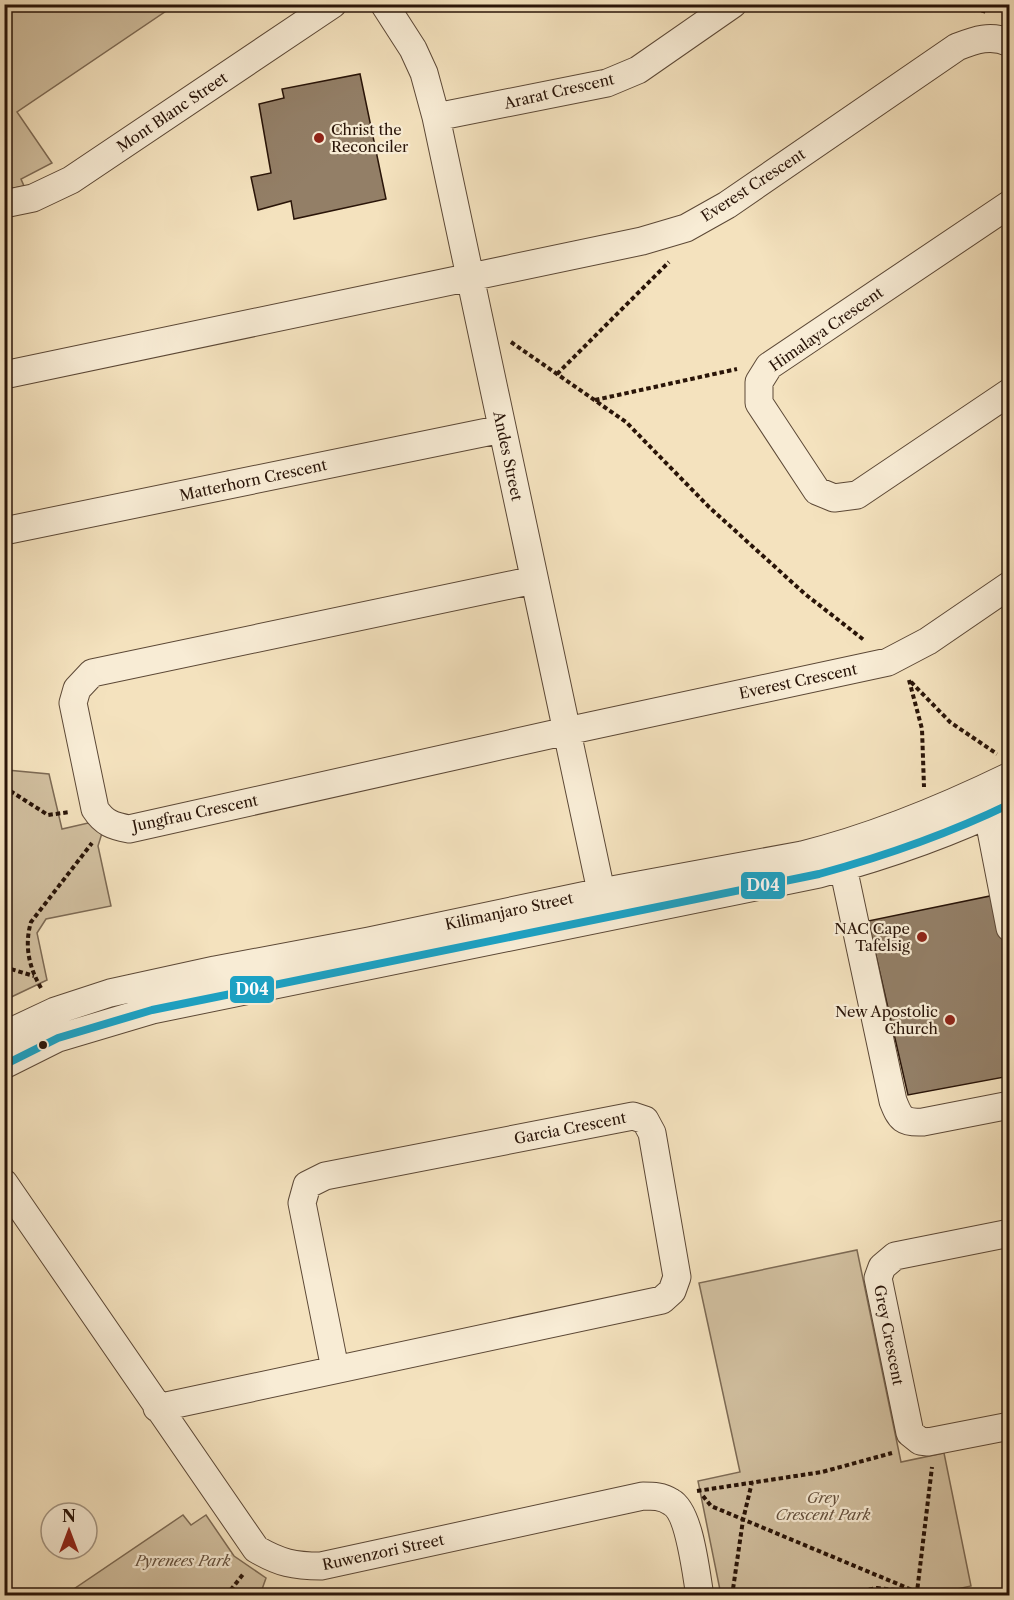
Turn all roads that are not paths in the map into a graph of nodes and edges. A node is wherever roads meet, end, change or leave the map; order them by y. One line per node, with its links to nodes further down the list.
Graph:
1 (333, 4): 6 (street, Mont Blanc Street)
2 (384, 4): 5 (street, Andes Street)
3 (733, 4): 5 (street, Ararat Crescent)
4 (1010, 43): 8 (street, Everest Crescent)
5 (436, 117): 8 (street, Andes Street)
6 (4, 204)
7 (1010, 204): 10 (street, Himalaya Crescent)
8 (470, 278): 9 (street); 11 (street, Andes Street)
9 (4, 375)
10 (1010, 392)
11 (502, 429): 12 (street, Matterhorn Crescent); 13 (street, Andes Street)
12 (4, 531)
13 (534, 580): 15 (street, Andes Street); 15 (street, Jungfrau Crescent)
14 (1010, 585): 15 (street, Everest Crescent)
15 (567, 730): 19 (street, Andes Street)
16 (1005, 766): 19 (street, Kilimanjaro Street)
17 (999, 809): 18 (street, Kilimanjaro Street); 20 (street)
18 (843, 867): 19 (street, Kilimanjaro Street); 23 (street)
19 (604, 904): 21 (street, Kilimanjaro Street); 22 (street, Kilimanjaro Street)
20 (1010, 928)
21 (4, 1035)
22 (4, 1065)
23 (1010, 1105)
24 (4, 1183): 27 (street, Ruwenzori Street)
25 (1010, 1233): 28 (street, Grey Crescent)
26 (335, 1369): 26 (street, Garcia Crescent); 27 (street, Garcia Crescent)
27 (157, 1408): 29 (street, Ruwenzori Street)
28 (1010, 1426)
29 (700, 1596)

